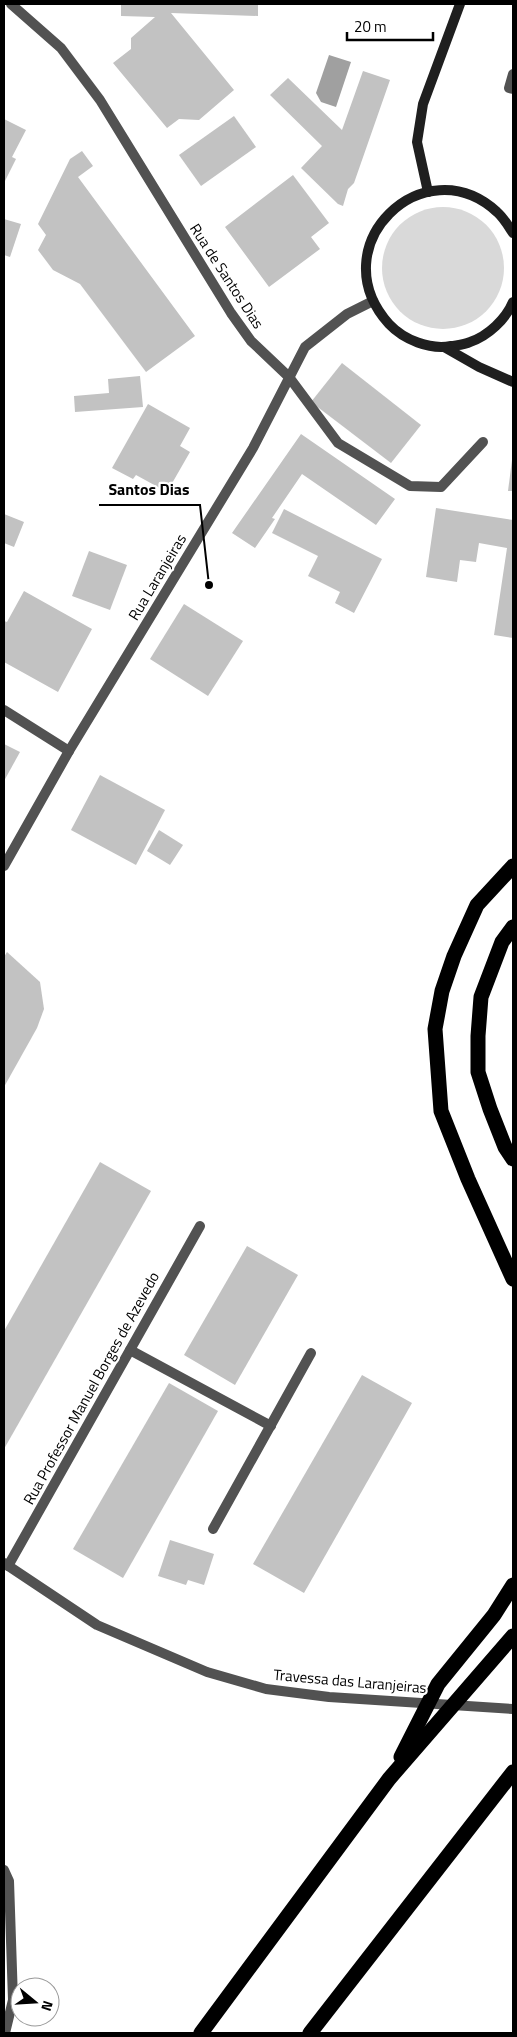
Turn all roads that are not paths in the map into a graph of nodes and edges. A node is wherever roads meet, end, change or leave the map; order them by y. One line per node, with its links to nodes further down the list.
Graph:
1 (11, 4): 11 (street, Rua de Santos Dias)
2 (460, 4): 5 (main road)
3 (513, 74): 4 (street)
4 (513, 89)
5 (428, 192): 6 (main road); 8 (main road)
6 (508, 220): 7 (main road)
7 (513, 233)
8 (373, 301): 10 (main road); 11 (street, Rua Laranjeiras)
9 (513, 302): 10 (main road)
10 (444, 347): 12 (main road)
11 (289, 377): 13 (street, Rua de Santos Dias); 15 (street, Rua Laranjeiras)
12 (513, 382)
13 (483, 442)
14 (4, 710): 15 (street)
15 (69, 751): 16 (street, Rua Laranjeiras)
16 (4, 866)
17 (513, 866): 21 (highway)
18 (513, 927): 19 (highway)
19 (513, 1159)
20 (200, 1226): 22 (street, Rua Professor Manuel Borges de Azevedo)
21 (513, 1279)
22 (130, 1350): 24 (street); 26 (street, Rua Professor Manuel Borges de Azevedo)
23 (312, 1353): 24 (street)
24 (271, 1426): 25 (street)
25 (213, 1529)
26 (6, 1564): 29 (street, Travessa das Laranjeiras)
27 (513, 1585): 31 (highway)
28 (513, 1636): 31 (highway)
29 (513, 1709)
30 (513, 1772): 35 (highway)
31 (389, 1779): 34 (highway)
32 (4, 1870): 33 (street)
33 (5, 2033)
34 (201, 2033)
35 (310, 2033)

